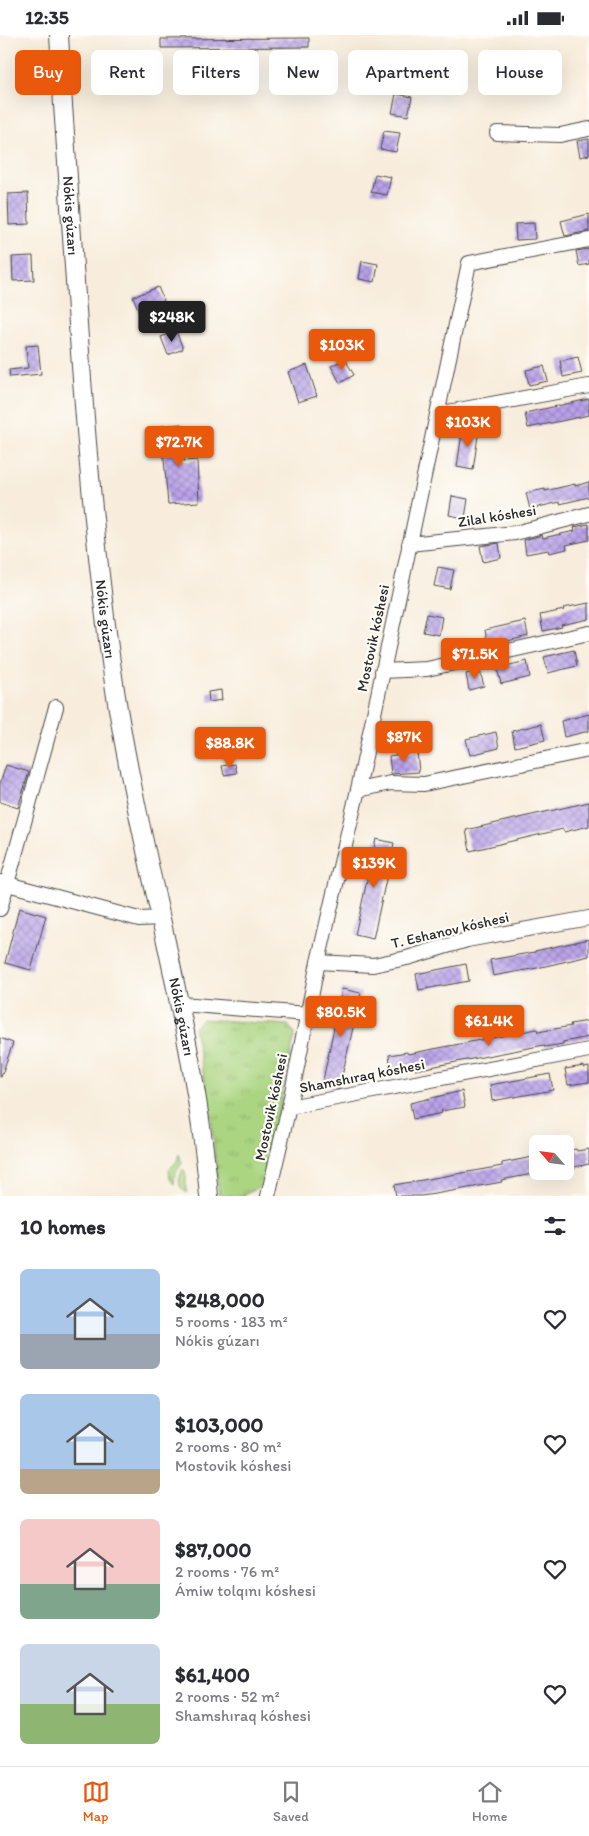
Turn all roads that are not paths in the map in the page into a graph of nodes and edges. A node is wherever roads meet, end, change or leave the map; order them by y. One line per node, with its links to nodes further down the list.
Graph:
1 (59, 35): 16 (main road, Nókis gúzarı)
2 (589, 129): 3 (street)
3 (497, 133)
4 (589, 240): 6 (street, Mostovik kóshesi)
5 (589, 386): 6 (street)
6 (437, 413): 8 (street, Mostovik kóshesi)
7 (589, 514): 8 (street, Zilal kóshesi)
8 (409, 545): 10 (street, Mostovik kóshesi)
9 (589, 633): 10 (street)
10 (382, 671): 13 (street, Mostovik kóshesi)
11 (56, 707): 14 (street)
12 (589, 750): 13 (street)
13 (358, 790): 18 (street, Mostovik kóshesi)
14 (3, 882): 15 (street); 16 (street)
15 (0, 909)
16 (162, 918): 19 (main road, Nókis gúzarı)
17 (589, 918): 18 (street, T. Eshanov kóshesi)
18 (318, 962): 20 (street, Mostovik kóshesi)
19 (180, 1004): 20 (street); 23 (main road, Nókis gúzarı)
20 (307, 1014): 22 (street, Mostovik kóshesi)
21 (589, 1050): 22 (street, Shamshıraq kóshesi)
22 (289, 1107): 24 (street, Mostovik kóshesi)
23 (209, 1196)
24 (268, 1196)

